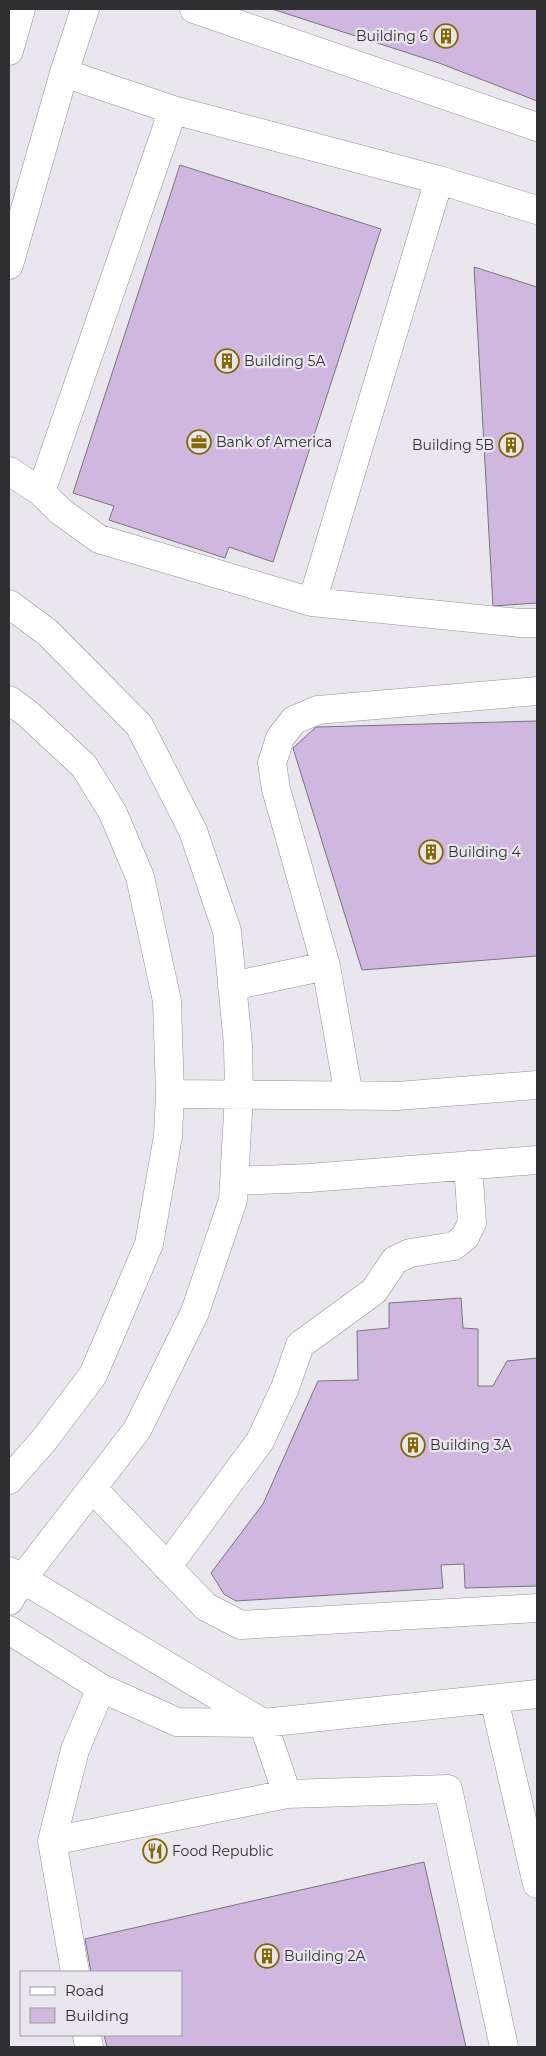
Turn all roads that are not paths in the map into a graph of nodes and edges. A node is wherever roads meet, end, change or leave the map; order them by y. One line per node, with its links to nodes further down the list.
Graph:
1 (21, 9): 4 (street)
2 (85, 9): 5 (street)
3 (198, 9): 7 (street)
4 (9, 51)
5 (64, 73): 6 (street); 10 (street)
6 (173, 110): 8 (street); 12 (street)
7 (537, 127)
8 (439, 180): 9 (street); 13 (street)
9 (537, 210)
10 (9, 265)
11 (9, 471): 12 (street)
12 (41, 492): 13 (street)
13 (312, 602): 15 (street)
14 (9, 604): 19 (street)
15 (537, 623)
16 (537, 691): 18 (street)
17 (9, 700): 21 (street)
18 (326, 966): 19 (street); 23 (street)
19 (232, 986): 22 (street)
20 (537, 1085): 23 (street)
21 (170, 1094): 22 (street); 27 (street)
22 (239, 1096): 23 (street); 26 (street)
23 (349, 1096)
24 (537, 1160): 25 (street)
25 (468, 1165): 26 (street); 29 (street)
26 (234, 1181): 28 (street)
27 (9, 1480)
28 (93, 1489): 29 (street); 30 (street)
29 (167, 1566): 31 (street)
30 (13, 1584): 36 (street)
31 (537, 1608)
32 (9, 1630): 33 (street)
33 (101, 1688): 36 (street); 38 (street)
34 (537, 1694): 35 (street)
35 (494, 1699): 36 (street); 39 (street)
36 (263, 1723): 37 (street)
37 (287, 1794): 38 (street); 41 (street)
38 (52, 1841): 40 (street)
39 (537, 1884)
40 (75, 1971)
41 (504, 2047)

